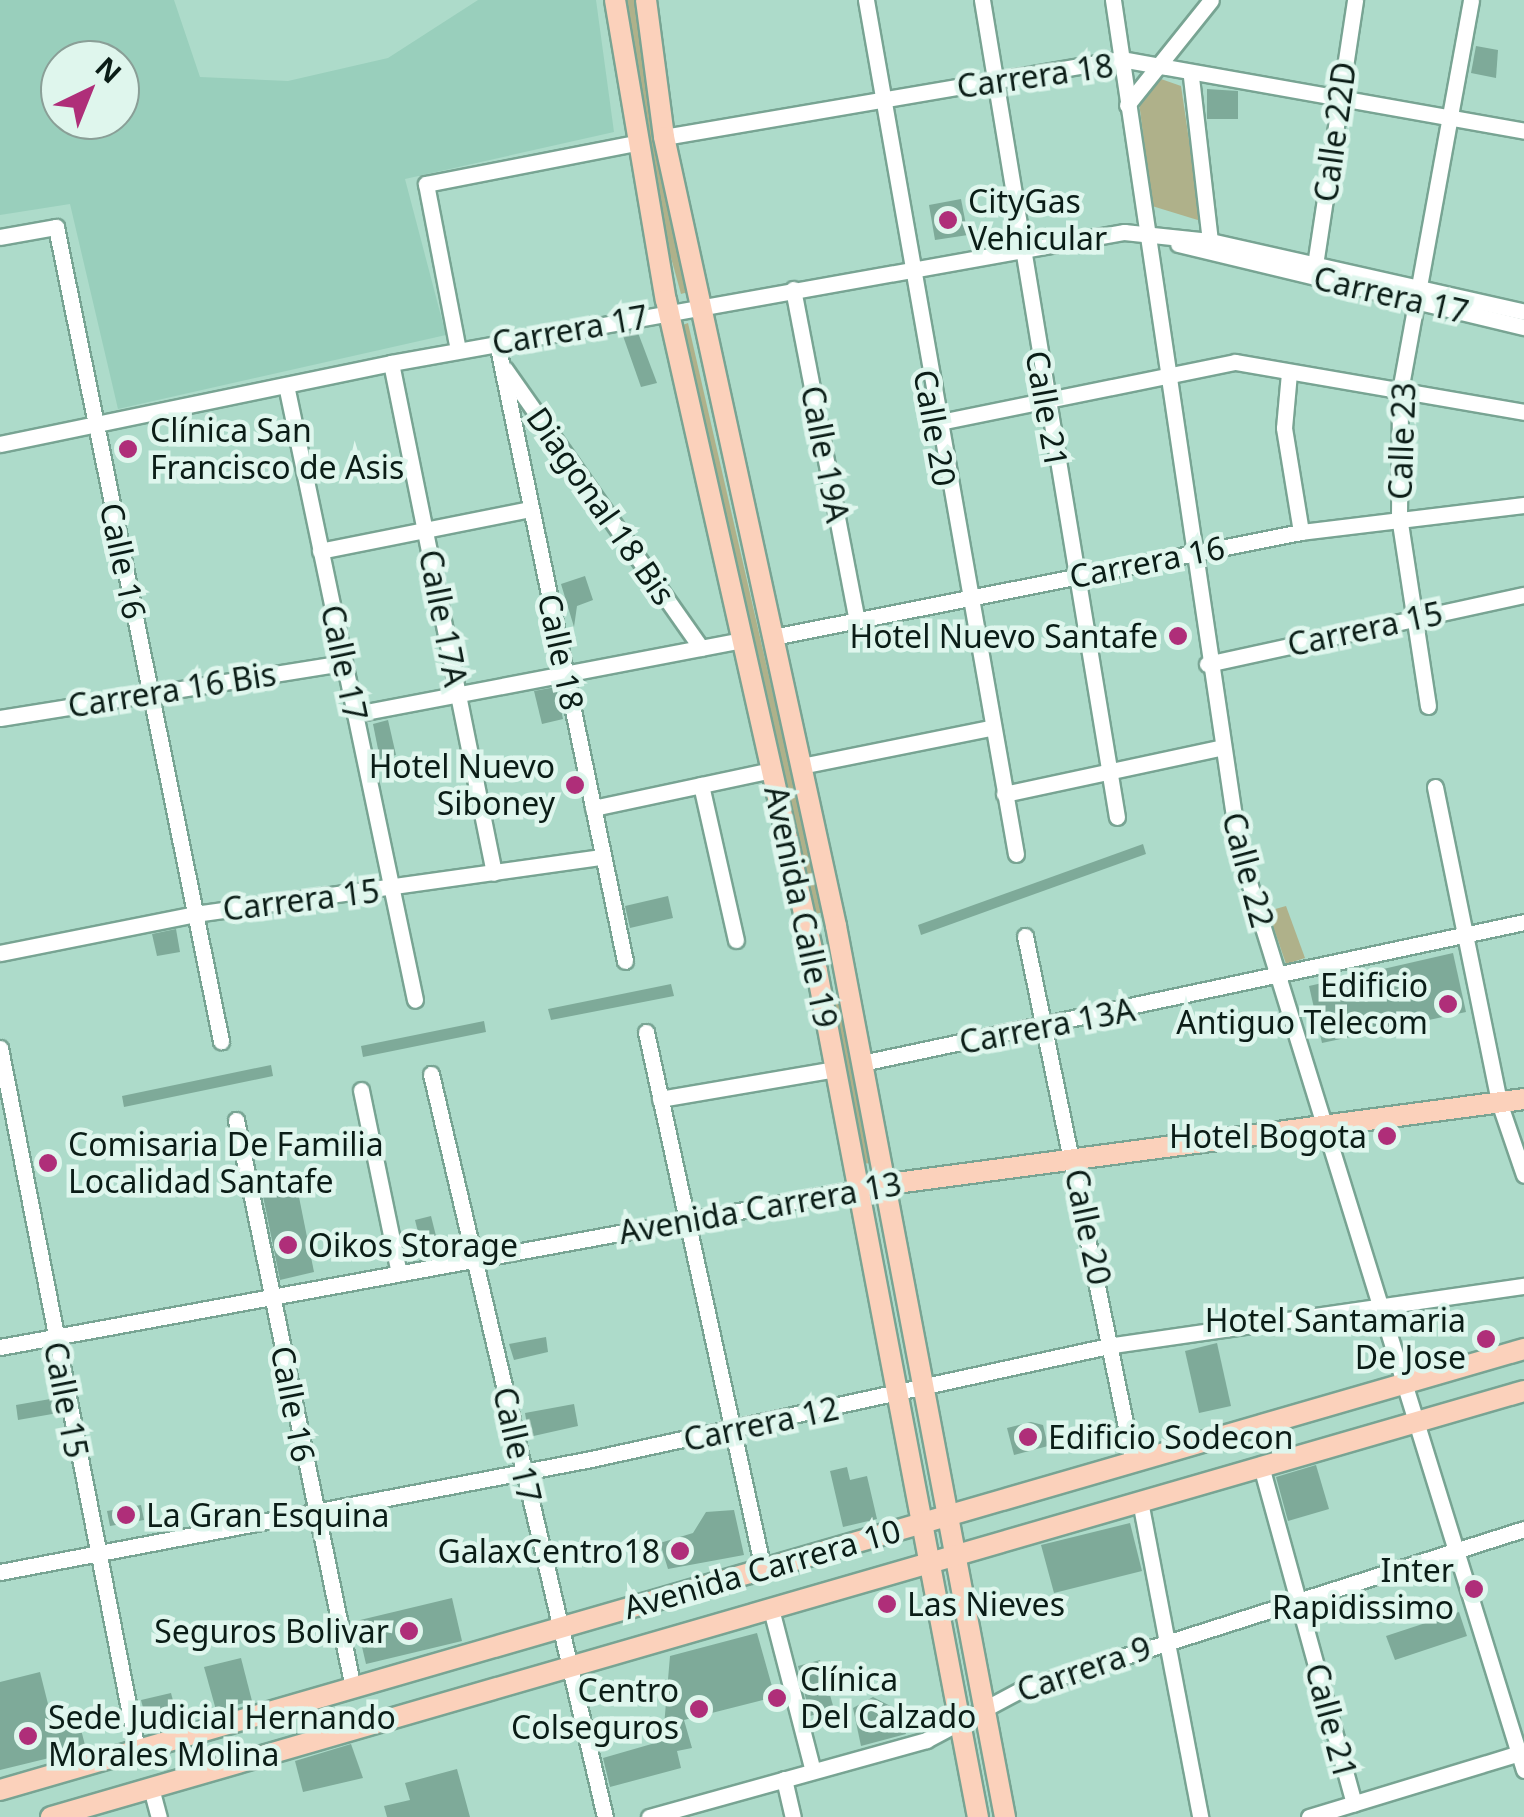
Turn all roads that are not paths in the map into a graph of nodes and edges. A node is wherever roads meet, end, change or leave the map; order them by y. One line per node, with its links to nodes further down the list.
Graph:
1 (615, 0): 19 (main road, Avenida Calle 19)
2 (646, 0): 18 (main road, Avenida Calle 19)
3 (866, 0): 14 (street, Calle 20)
4 (982, 0): 12 (street, Calle 21)
5 (1112, 0): 9 (street, Calle 22)
6 (1211, 0): 10 (street)
7 (1356, 0): 13 (street, Calle 22D)
8 (1471, 0): 16 (street, Calle 23)
9 (1121, 60): 10 (street, Carrera 18); 12 (street, Carrera 18); 15 (street, Calle 22)
10 (1160, 70): 11 (street, Carrera 18); 15 (street)
11 (1190, 77): 13 (street, Carrera 18); 22 (street)
12 (995, 80): 14 (street, Carrera 18); 23 (street, Calle 21)
13 (1339, 98): 16 (street, Carrera 18); 24 (street, Calle 22D)
14 (880, 100): 18 (street, Carrera 18); 25 (street, Calle 20)
15 (1127, 105): 20 (street, Calle 22)
16 (1449, 117): 17 (street, Carrera 18); 27 (street, Calle 23)
17 (1524, 131)
18 (664, 137): 28 (main road, Avenida Calle 19)
19 (635, 143): 29 (main road, Avenida Calle 19); 33 (street)
20 (1144, 232): 22 (street, Carrera 17); 23 (street, Carrera 17); 27 (street, Carrera 17); 37 (street, Calle 22)
21 (0, 237): 43 (street, Calle 16)
22 (1210, 240): 24 (street, Carrera 17)
23 (1022, 248): 25 (street, Carrera 17); 40 (street, Calle 21)
24 (1316, 265): 27 (street, Carrera 17)
25 (906, 268): 26 (street, Carrera 17); 42 (street, Calle 20)
26 (793, 288): 28 (street, Carrera 17); 56 (street, Calle 19A)
27 (1420, 295): 30 (street, Carrera 17); 31 (street, Carrera 17); 39 (street, Calle 23)
28 (700, 306): 29 (street, Carrera 17); 57 (main road, Avenida Calle 19)
29 (668, 312): 32 (street, Carrera 17); 58 (main road, Avenida Calle 19)
30 (1524, 312)
31 (1524, 326)
32 (497, 343): 33 (street, Carrera 17); 35 (street, Calle 18)
33 (458, 350): 34 (street, Carrera 17)
34 (392, 363): 38 (street, Carrera 17); 48 (street, Calle 17A)
35 (501, 364): 46 (street, Calle 18); 59 (street, Diagonal 18 Bis)
36 (1289, 373): 37 (street); 39 (street); 49 (street)
37 (1164, 376): 40 (street); 51 (street, Calle 22)
38 (286, 385): 43 (street, Carrera 17); 50 (street, Calle 17)
39 (1400, 391): 41 (street); 47 (street, Calle 23)
40 (1044, 403): 42 (street); 52 (street, Calle 21)
41 (1524, 412)
42 (935, 423): 54 (street, Calle 20)
43 (99, 425): 44 (street, Carrera 17); 63 (street, Calle 16)
44 (0, 444)
45 (1524, 505): 47 (street, Carrera 16)
46 (531, 509): 48 (street); 62 (street, Calle 18)
47 (1399, 516): 49 (street, Carrera 16); 55 (street, Calle 23)
48 (425, 530): 50 (street); 64 (street, Calle 17A)
49 (1301, 532): 51 (street, Carrera 16)
50 (320, 551): 60 (street, Calle 17)
51 (1190, 553): 52 (street, Carrera 16); 61 (street, Calle 22)
52 (1077, 576): 54 (street, Carrera 16); 72 (street, Calle 21)
53 (1524, 595): 55 (street, Carrera 15)
54 (966, 598): 56 (street, Carrera 16); 68 (street, Calle 20)
55 (1412, 618): 61 (street, Carrera 15); 65 (street, Calle 23)
56 (856, 620): 57 (street, Carrera 16)
57 (773, 637): 70 (main road, Avenida Calle 19)
58 (742, 640): 59 (street); 71 (main road, Avenida Calle 19)
59 (701, 648): 62 (street)
60 (344, 663): 63 (street, Carrera 16 Bis); 66 (street, Calle 17)
61 (1206, 664): 69 (street, Calle 22)
62 (566, 674): 64 (street); 76 (street, Calle 18)
63 (150, 691): 67 (street, Carrera 16 Bis); 82 (street, Calle 16)
64 (458, 695): 66 (street); 80 (street, Calle 17A)
65 (1428, 706)
66 (355, 714): 81 (street, Calle 17)
67 (0, 718)
68 (990, 728): 70 (street); 75 (street, Calle 20)
69 (1218, 748): 72 (street); 89 (street, Calle 22)
70 (801, 766): 95 (main road, Avenida Calle 19)
71 (772, 770): 73 (street); 96 (main road, Avenida Calle 19)
72 (1109, 770): 75 (street); 77 (street, Calle 21)
73 (701, 785): 76 (street); 86 (street)
74 (1435, 787): 85 (street)
75 (1004, 794): 78 (street, Calle 20)
76 (593, 808): 79 (street, Calle 18)
77 (1116, 816)
78 (1016, 854)
79 (603, 856): 80 (street, Carrera 15); 88 (street, Calle 18)
80 (494, 873): 81 (street, Carrera 15)
81 (391, 888): 82 (street, Carrera 15); 90 (street, Calle 17)
82 (195, 914): 87 (street, Carrera 15); 93 (street, Calle 16)
83 (1524, 922): 85 (street, Carrera 13A)
84 (1025, 936): 91 (street, Calle 20)
85 (1466, 936): 89 (street, Carrera 13A); 101 (street)
86 (736, 940)
87 (0, 952)
88 (624, 961)
89 (1280, 979): 91 (street, Carrera 13A); 103 (street, Calle 22)
90 (414, 1000)
91 (1044, 1027): 95 (street, Carrera 13A); 104 (street, Calle 20)
92 (646, 1032): 99 (street)
93 (221, 1042)
94 (0, 1048): 114 (street, Calle 15)
95 (862, 1062): 106 (main road, Avenida Calle 19)
96 (835, 1069): 99 (street); 107 (main road, Avenida Calle 19)
97 (431, 1074): 109 (street, Calle 17)
98 (361, 1090): 110 (street)
99 (660, 1098): 108 (street)
100 (1524, 1099): 101 (main road, Avenida Carrera 13)
101 (1499, 1102): 103 (main road, Avenida Carrera 13); 105 (street)
102 (236, 1120): 112 (street, Calle 16)
103 (1327, 1125): 104 (main road, Avenida Carrera 13); 113 (street, Calle 22)
104 (1072, 1156): 106 (main road, Avenida Carrera 13); 115 (street, Calle 20)
105 (1524, 1175)
106 (885, 1184): 107 (main road, Avenida Carrera 13); 119 (main road, Avenida Calle 19)
107 (858, 1189): 108 (street, Avenida Carrera 13); 121 (main road, Avenida Calle 19)
108 (687, 1222): 109 (street, Avenida Carrera 13); 123 (street)
109 (473, 1260): 110 (street, Avenida Carrera 13); 126 (street, Calle 17)
110 (399, 1273): 112 (street, Avenida Carrera 13)
111 (1524, 1286): 113 (street, Carrera 12)
112 (272, 1298): 114 (street, Avenida Carrera 13); 128 (street, Calle 16)
113 (1384, 1306): 115 (street, Carrera 12); 118 (street, Calle 22)
114 (53, 1338): 116 (street, Avenida Carrera 13); 133 (street, Calle 15)
115 (1114, 1345): 119 (street, Carrera 12); 124 (street, Calle 20)
116 (0, 1347)
117 (1524, 1349): 118 (main road, Avenida Carrera 10)
118 (1406, 1383): 122 (street, Calle 22); 124 (main road, Avenida Carrera 10)
119 (922, 1388): 121 (street, Carrera 12); 129 (main road, Avenida Calle 19)
120 (1524, 1391): 122 (main road, Avenida Carrera 10)
121 (896, 1396): 123 (street, Carrera 12); 130 (main road, Avenida Calle 19)
122 (1416, 1421): 125 (main road, Avenida Carrera 10); 132 (street, Calle 22)
123 (732, 1430): 126 (street, Carrera 12); 136 (street)
124 (1134, 1461): 129 (main road, Avenida Carrera 10)
125 (1260, 1466): 127 (main road, Avenida Carrera 10); 138 (street, Calle 21)
126 (523, 1472): 128 (street, Carrera 12); 140 (street, Calle 17)
127 (1140, 1502): 134 (main road, Avenida Carrera 10); 141 (street)
128 (314, 1512): 133 (street, Carrera 12); 143 (street, Calle 16)
129 (945, 1516): 130 (main road, Avenida Carrera 10); 134 (main road, Avenida Calle 19)
130 (919, 1524): 135 (main road, Avenida Calle 19); 136 (main road, Avenida Carrera 10)
131 (1524, 1529): 132 (street, Carrera 9)
132 (1454, 1551): 138 (street, Carrera 9); 147 (street, Calle 22)
133 (98, 1555): 137 (street, Carrera 12); 146 (street, Calle 15)
134 (952, 1556): 135 (main road, Avenida Carrera 10); 144 (main road, Avenida Calle 19)
135 (926, 1564): 139 (main road, Avenida Carrera 10); 145 (main road, Avenida Calle 19)
136 (763, 1569): 140 (main road, Avenida Carrera 10)
137 (0, 1572)
138 (1298, 1601): 141 (street, Carrera 9); 153 (street, Calle 21)
139 (770, 1609): 142 (main road, Avenida Carrera 10); 149 (street)
140 (559, 1628): 142 (street, Calle 17); 143 (main road, Avenida Carrera 10)
141 (1166, 1640): 144 (street, Carrera 9); 161 (street)
142 (567, 1668): 151 (main road, Avenida Carrera 10); 156 (street, Calle 17)
143 (353, 1688): 146 (main road, Avenida Carrera 10)
144 (980, 1710): 145 (street, Carrera 9); 160 (main road, Avenida Calle 19)
145 (956, 1724): 149 (street, Carrera 9); 159 (main road, Avenida Calle 19)
146 (138, 1750): 152 (main road, Avenida Carrera 10)
147 (1518, 1752): 148 (street, Calle 22); 153 (street)
148 (1524, 1770)
149 (813, 1771): 150 (street, Carrera 9)
150 (784, 1779): 157 (street, Carrera 9); 158 (street)
151 (152, 1788): 154 (main road, Avenida Carrera 10); 155 (street)
152 (0, 1790)
153 (1354, 1803): 162 (street)
154 (51, 1817)
155 (159, 1817)
156 (605, 1817)
157 (648, 1817)
158 (794, 1817)
159 (978, 1817)
160 (1004, 1817)
161 (1200, 1817)
162 (1310, 1817)

